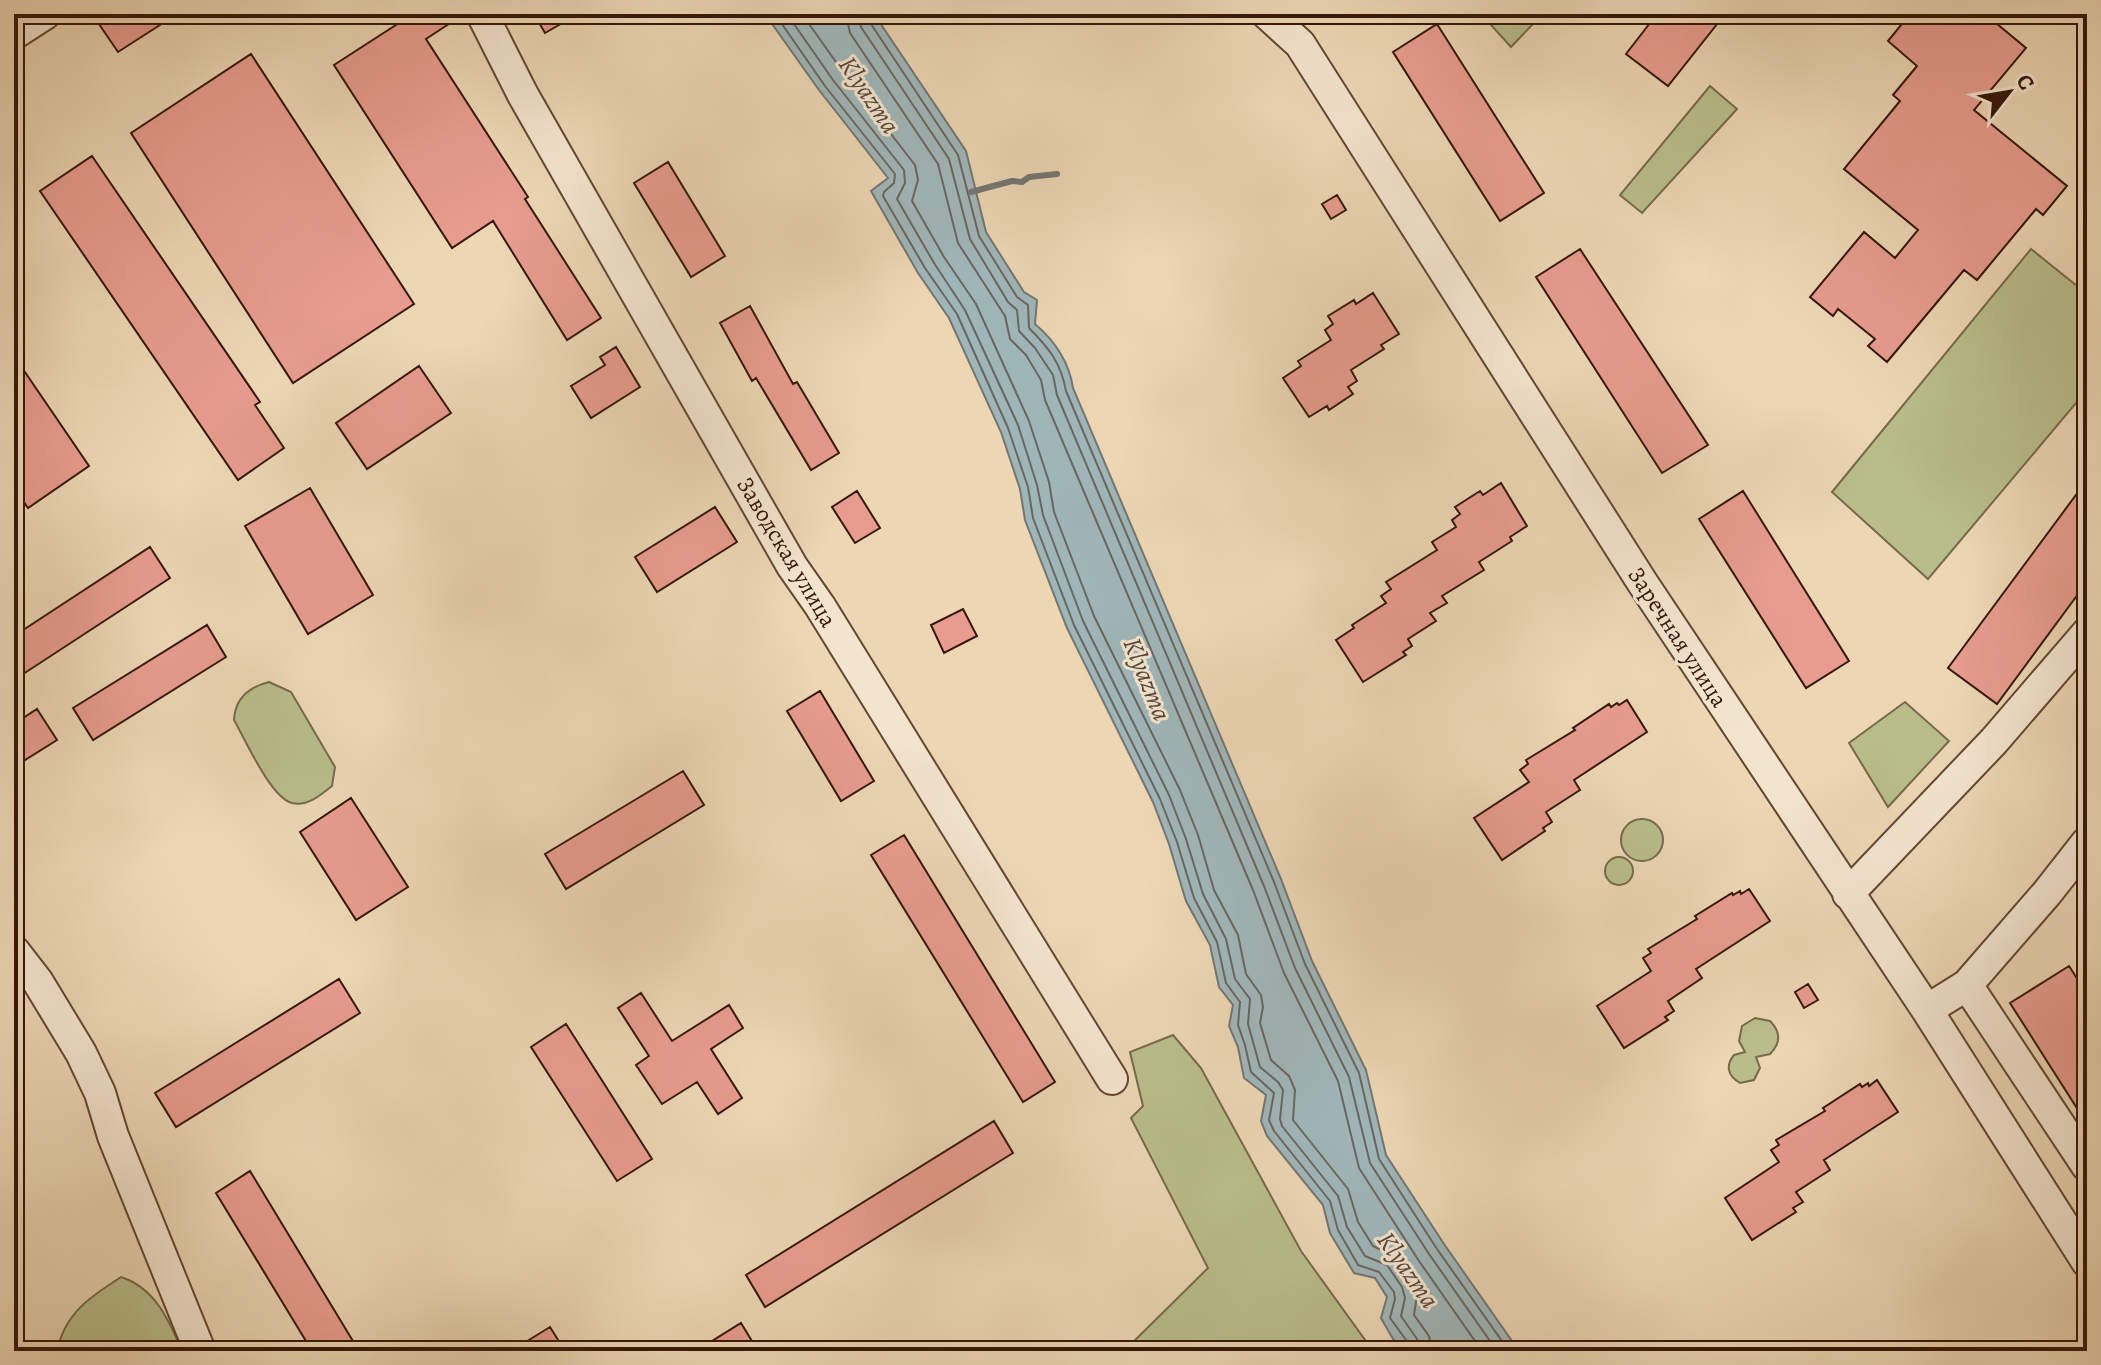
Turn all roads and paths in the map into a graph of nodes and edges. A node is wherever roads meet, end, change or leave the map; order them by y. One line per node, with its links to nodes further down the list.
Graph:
1 (45, 14): 4 (street)
2 (482, 14): 11 (street, Заводская улица)
3 (1267, 14): 7 (street, Заречная улица)
4 (14, 34)
5 (2087, 633): 7 (street)
6 (2087, 842): 9 (street)
7 (1848, 894): 10 (street, Заречная улица)
8 (14, 951): 14 (street)
9 (1967, 985): 10 (street); 12 (street)
10 (1927, 1010): 13 (street, Заречная улица)
11 (1112, 1079)
12 (2087, 1166)
13 (2087, 1262)
14 (200, 1351)

